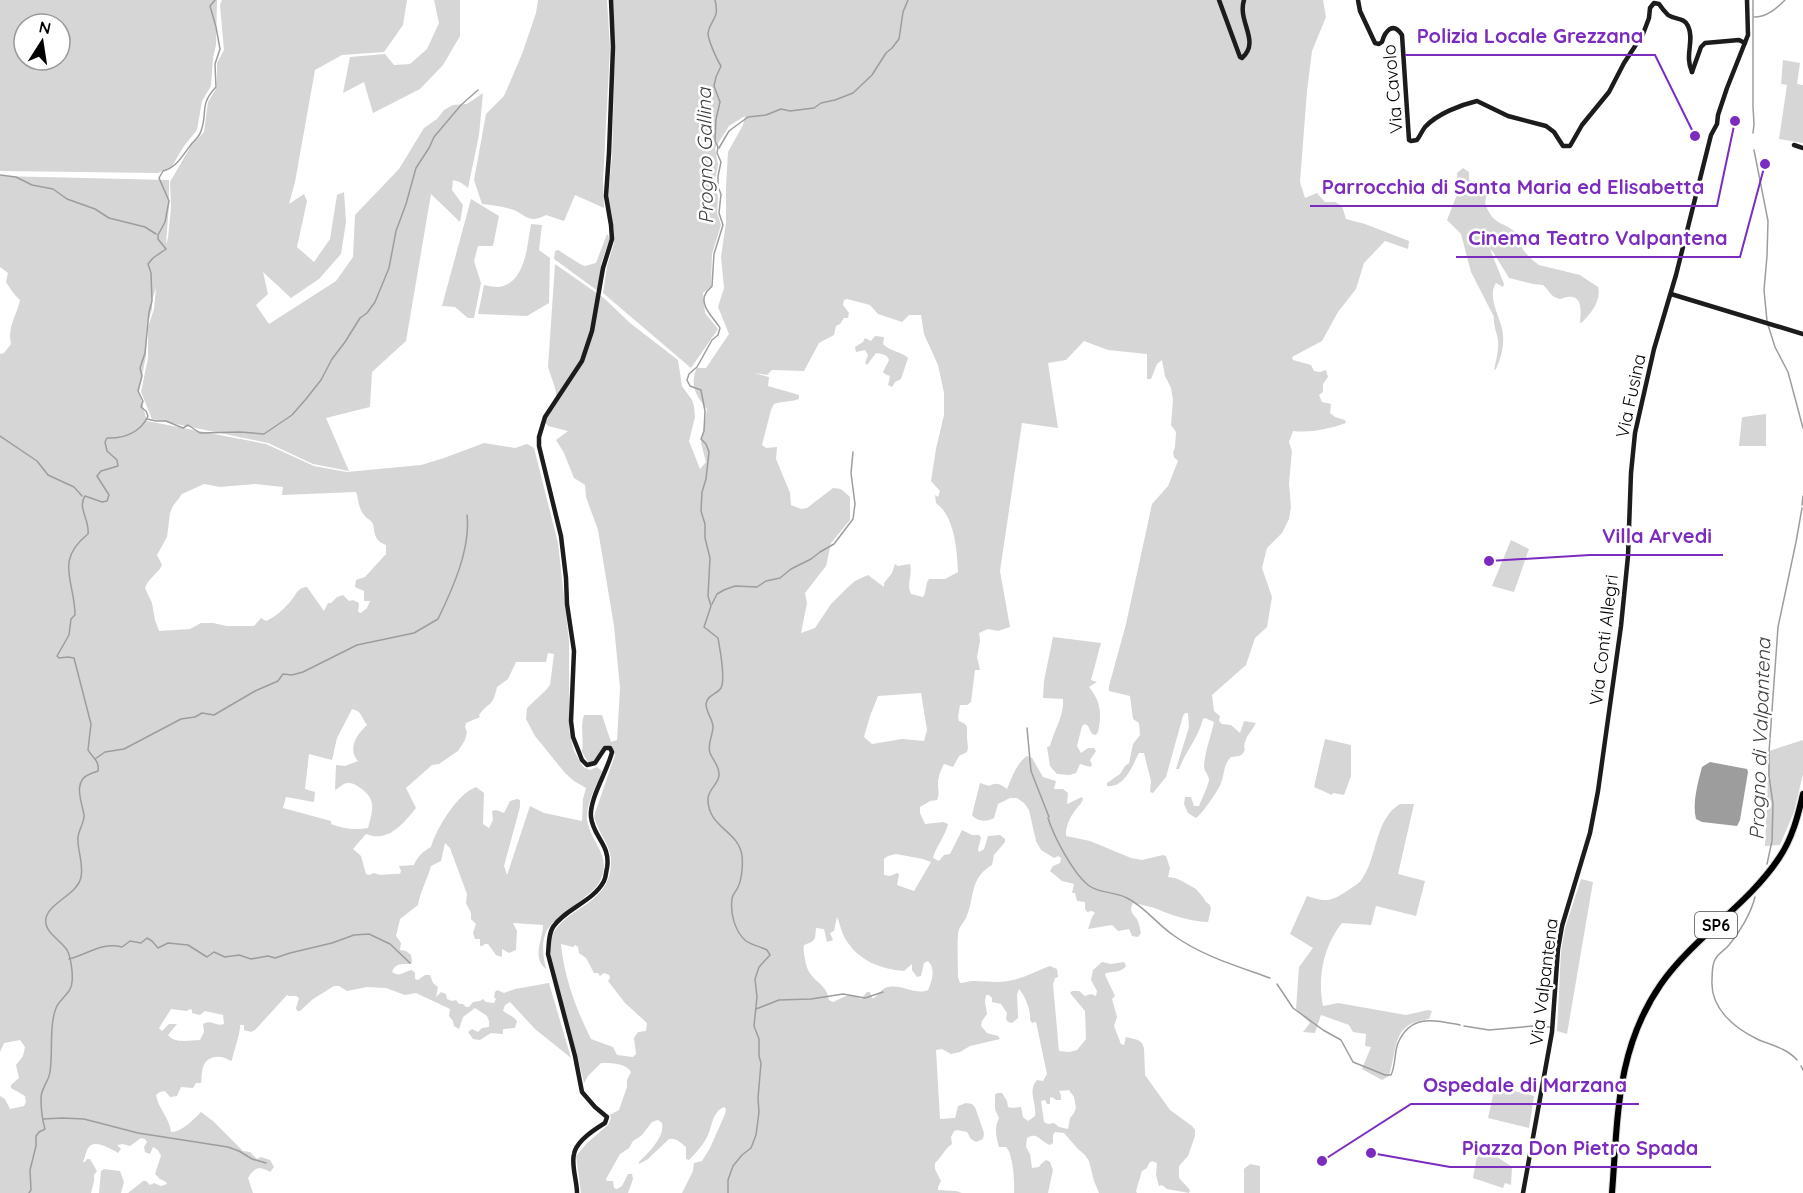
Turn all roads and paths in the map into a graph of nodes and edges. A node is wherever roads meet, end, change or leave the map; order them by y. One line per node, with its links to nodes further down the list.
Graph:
1 (611, 0): 14 (street)
2 (1218, 0): 3 (street)
3 (1244, 0)
4 (1358, 0): 6 (street, Via Cavolo)
5 (1748, 0): 6 (street, Via Fusina)
6 (1745, 43): 9 (street, Via Fusina)
7 (1794, 146): 8 (street)
8 (1803, 148)
9 (1671, 294): 10 (street); 11 (street, Via Fusina)
10 (1803, 334)
11 (1630, 506): 12 (street, Via Conti Allegri)
12 (1604, 741): 15 (street, Via Valpantena)
13 (1803, 794): 16 (highway, SP6)
14 (577, 1193)
15 (1523, 1193)
16 (1612, 1193)

